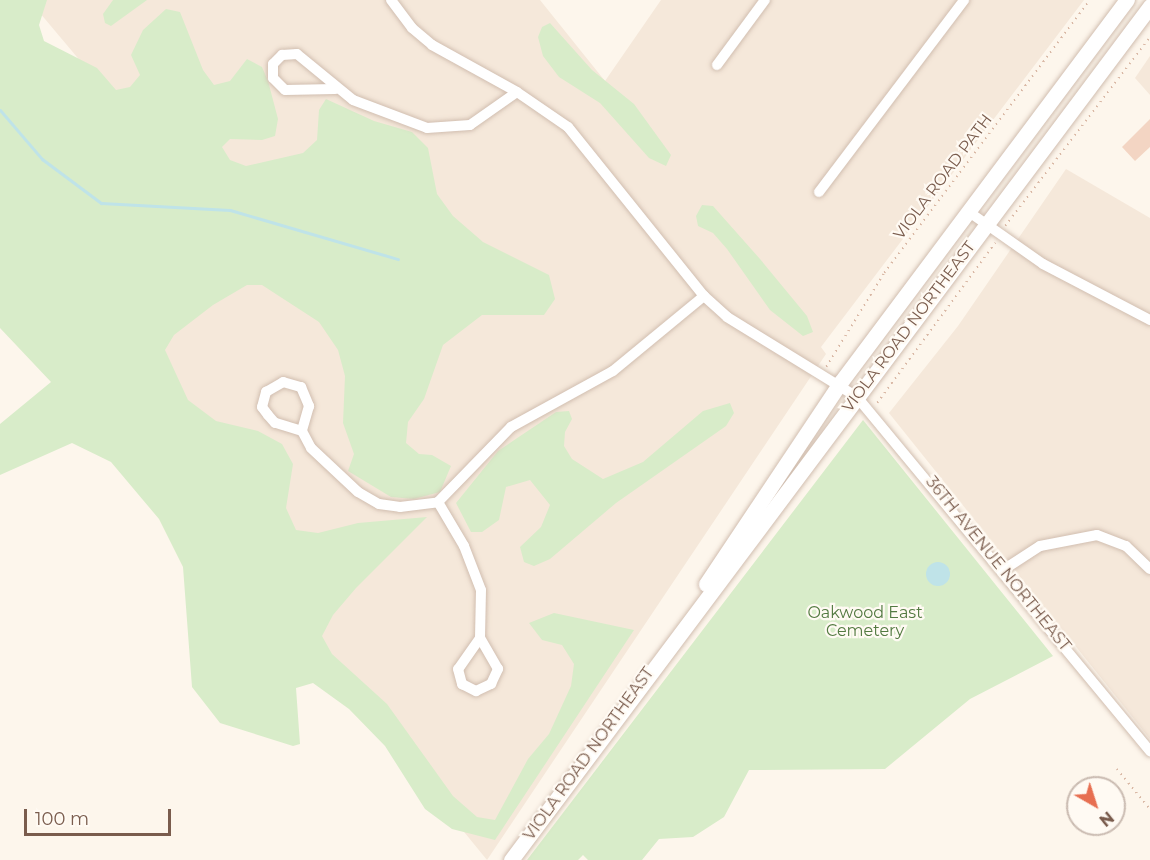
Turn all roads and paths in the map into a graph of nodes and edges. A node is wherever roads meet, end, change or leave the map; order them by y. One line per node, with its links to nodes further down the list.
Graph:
1 (391, 0): 10 (street, 36TH AVENUE NORTHEAST)
2 (765, 0): 8 (street)
3 (964, 0): 11 (street)
4 (1090, 0): 17 (path, VIOLA ROAD PATH)
5 (1127, 0): 12 (main road, VIOLA ROAD NORTHEAST)
6 (1150, 6): 13 (main road, VIOLA ROAD NORTHEAST)
7 (1150, 37): 14 (path)
8 (717, 65)
9 (335, 89): 9 (street); 10 (street)
10 (517, 92): 15 (street, 36TH AVENUE NORTHEAST)
11 (819, 192)
12 (969, 212): 13 (street); 18 (main road, VIOLA ROAD NORTHEAST)
13 (986, 224): 14 (street); 19 (main road, VIOLA ROAD NORTHEAST)
14 (1000, 234): 16 (street); 20 (path)
15 (704, 296): 17 (street, 36TH AVENUE NORTHEAST); 22 (street)
16 (1150, 320)
17 (822, 373): 18 (street, 36TH AVENUE NORTHEAST)
18 (840, 383): 19 (street, 36TH AVENUE NORTHEAST); 26 (main road, VIOLA ROAD NORTHEAST)
19 (857, 397): 20 (street, 36TH AVENUE NORTHEAST); 26 (main road, VIOLA ROAD NORTHEAST)
20 (871, 411): 24 (street, 36TH AVENUE NORTHEAST)
21 (302, 431): 21 (street); 22 (street)
22 (438, 502): 25 (street)
23 (1150, 569): 24 (street)
24 (1004, 570): 27 (street, 36TH AVENUE NORTHEAST)
25 (480, 638): 25 (street)
26 (668, 648): 30 (main road, VIOLA ROAD NORTHEAST)
27 (1150, 751)
28 (1118, 769): 29 (path)
29 (1150, 809)
30 (511, 860)

